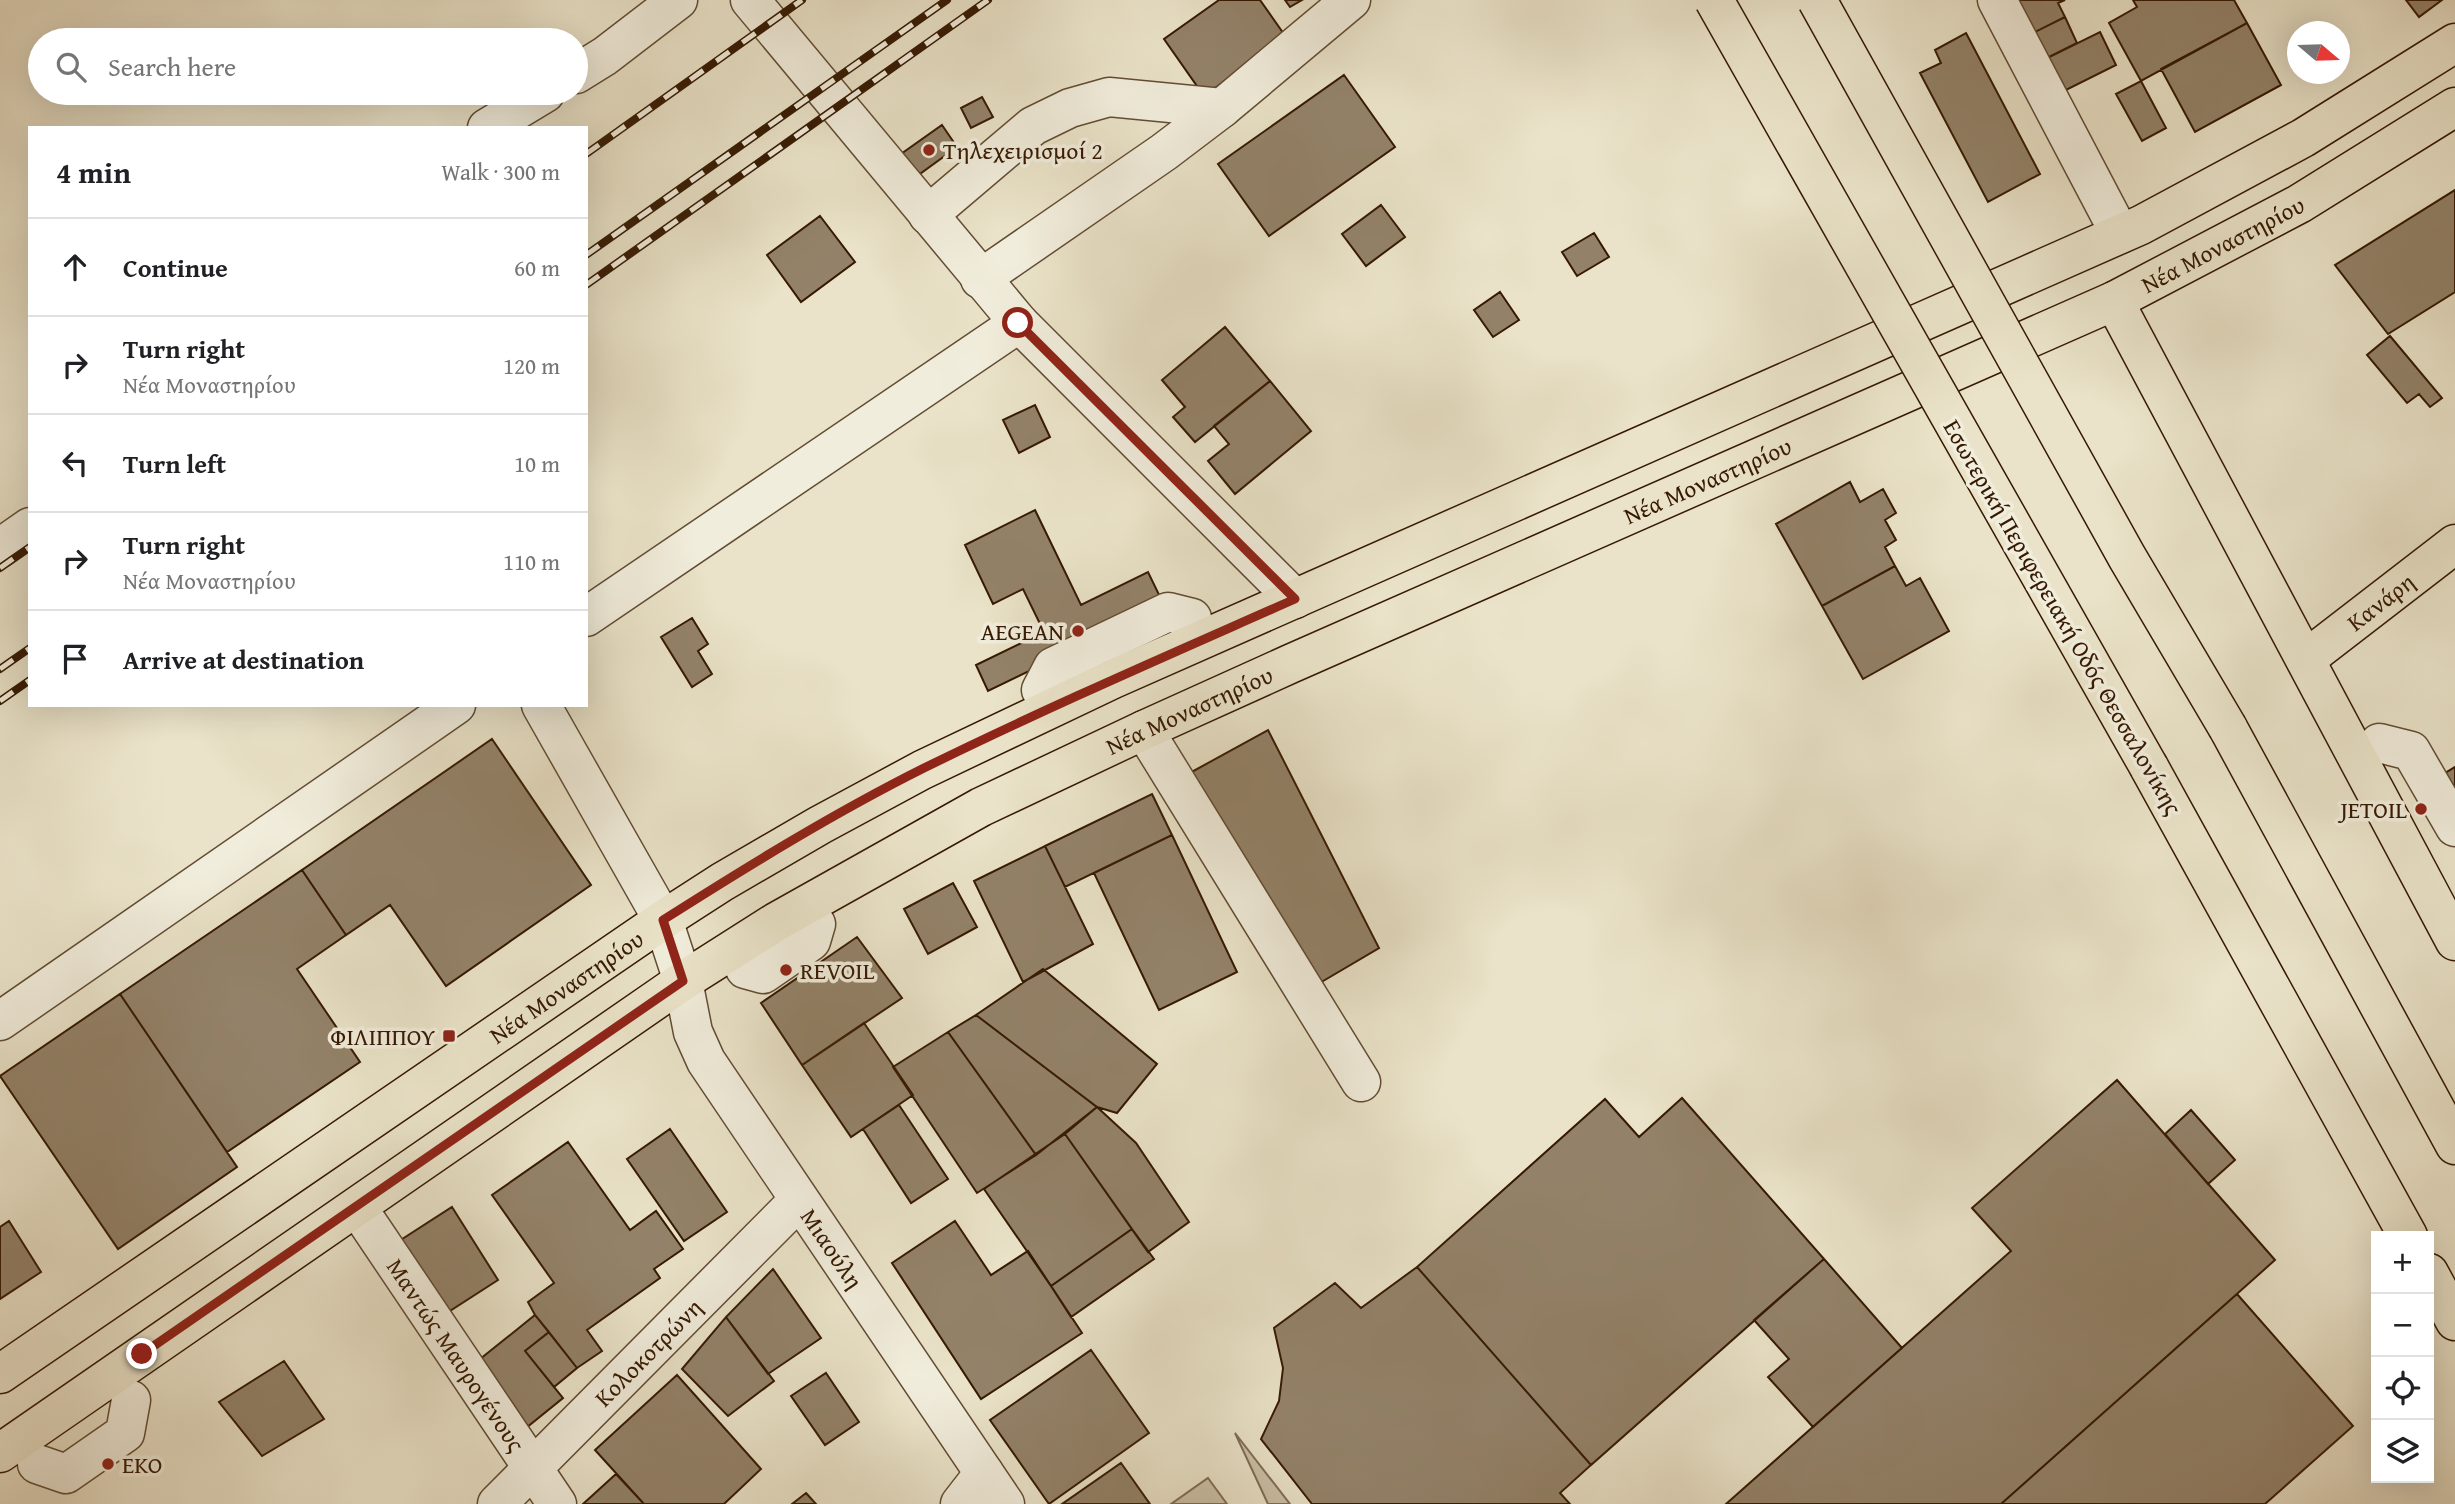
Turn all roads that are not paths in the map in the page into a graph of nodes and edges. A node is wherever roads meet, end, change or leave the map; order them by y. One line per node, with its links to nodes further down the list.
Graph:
1 (678, 0): 8 (street)
2 (750, 0): 13 (street)
3 (1351, 0): 11 (street)
4 (1714, 0): 41 (main road, Εσωτερική Περιφερειακή Οδός Θεσσαλονίκης, bridge)
5 (1817, 0): 38 (main road, bridge)
6 (1997, 0): 14 (street)
7 (2455, 43): 14 (main road, Νέα Μοναστηρίου)
8 (588, 67)
9 (525, 105): 12 (street)
10 (2455, 107): 16 (main road, Νέα Μοναστηρίου)
11 (1222, 108): 13 (street); 15 (street)
12 (490, 126)
13 (928, 215): 15 (street)
14 (2120, 234): 21 (main road, Νέα Μοναστηρίου)
15 (980, 279): 17 (street)
16 (2114, 301): 24 (main road); 28 (main road, Νέα Μοναστηρίου)
17 (1018, 323): 21 (street); 22 (street)
18 (28, 528): 20 (street)
19 (2455, 544): 24 (main road, Κανάρη)
20 (0, 548)
21 (1295, 599): 31 (main road, Νέα Μοναστηρίου)
22 (588, 616)
23 (1192, 618): 25 (street)
24 (2306, 659): 33 (main road)
25 (1041, 690)
26 (453, 707): 36 (street)
27 (542, 707): 31 (street, Μιαούλη)
28 (1144, 730): 35 (main road, Νέα Μοναστηρίου); 37 (street)
29 (2379, 743): 30 (street)
30 (2455, 827)
31 (663, 920): 35 (street, Μιαούλη); 44 (main road, Νέα Μοναστηρίου)
32 (816, 924): 34 (street)
33 (2450, 932)
34 (745, 969)
35 (683, 981): 39 (street, Μιαούλη); 40 (main road, Νέα Μοναστηρίου)
36 (0, 1021)
37 (1361, 1082)
38 (2455, 1145)
39 (799, 1200): 48 (street, Κολοκοτρώνη); 49 (street, Μιαούλη)
40 (357, 1207): 46 (main road, Νέα Μοναστηρίου); 48 (street, Μαντώς Μαυρογένους)
41 (2405, 1231)
42 (2434, 1282): 43 (main road)
43 (2455, 1321)
44 (0, 1374)
45 (131, 1399): 47 (street)
46 (0, 1453)
47 (37, 1464)
48 (532, 1467): 50 (street, Κολοκοτρώνη); 51 (street, Μαντώς Μαυρογένους)
49 (995, 1488): 52 (street)
50 (497, 1504)
51 (557, 1504)
52 (960, 1504)

